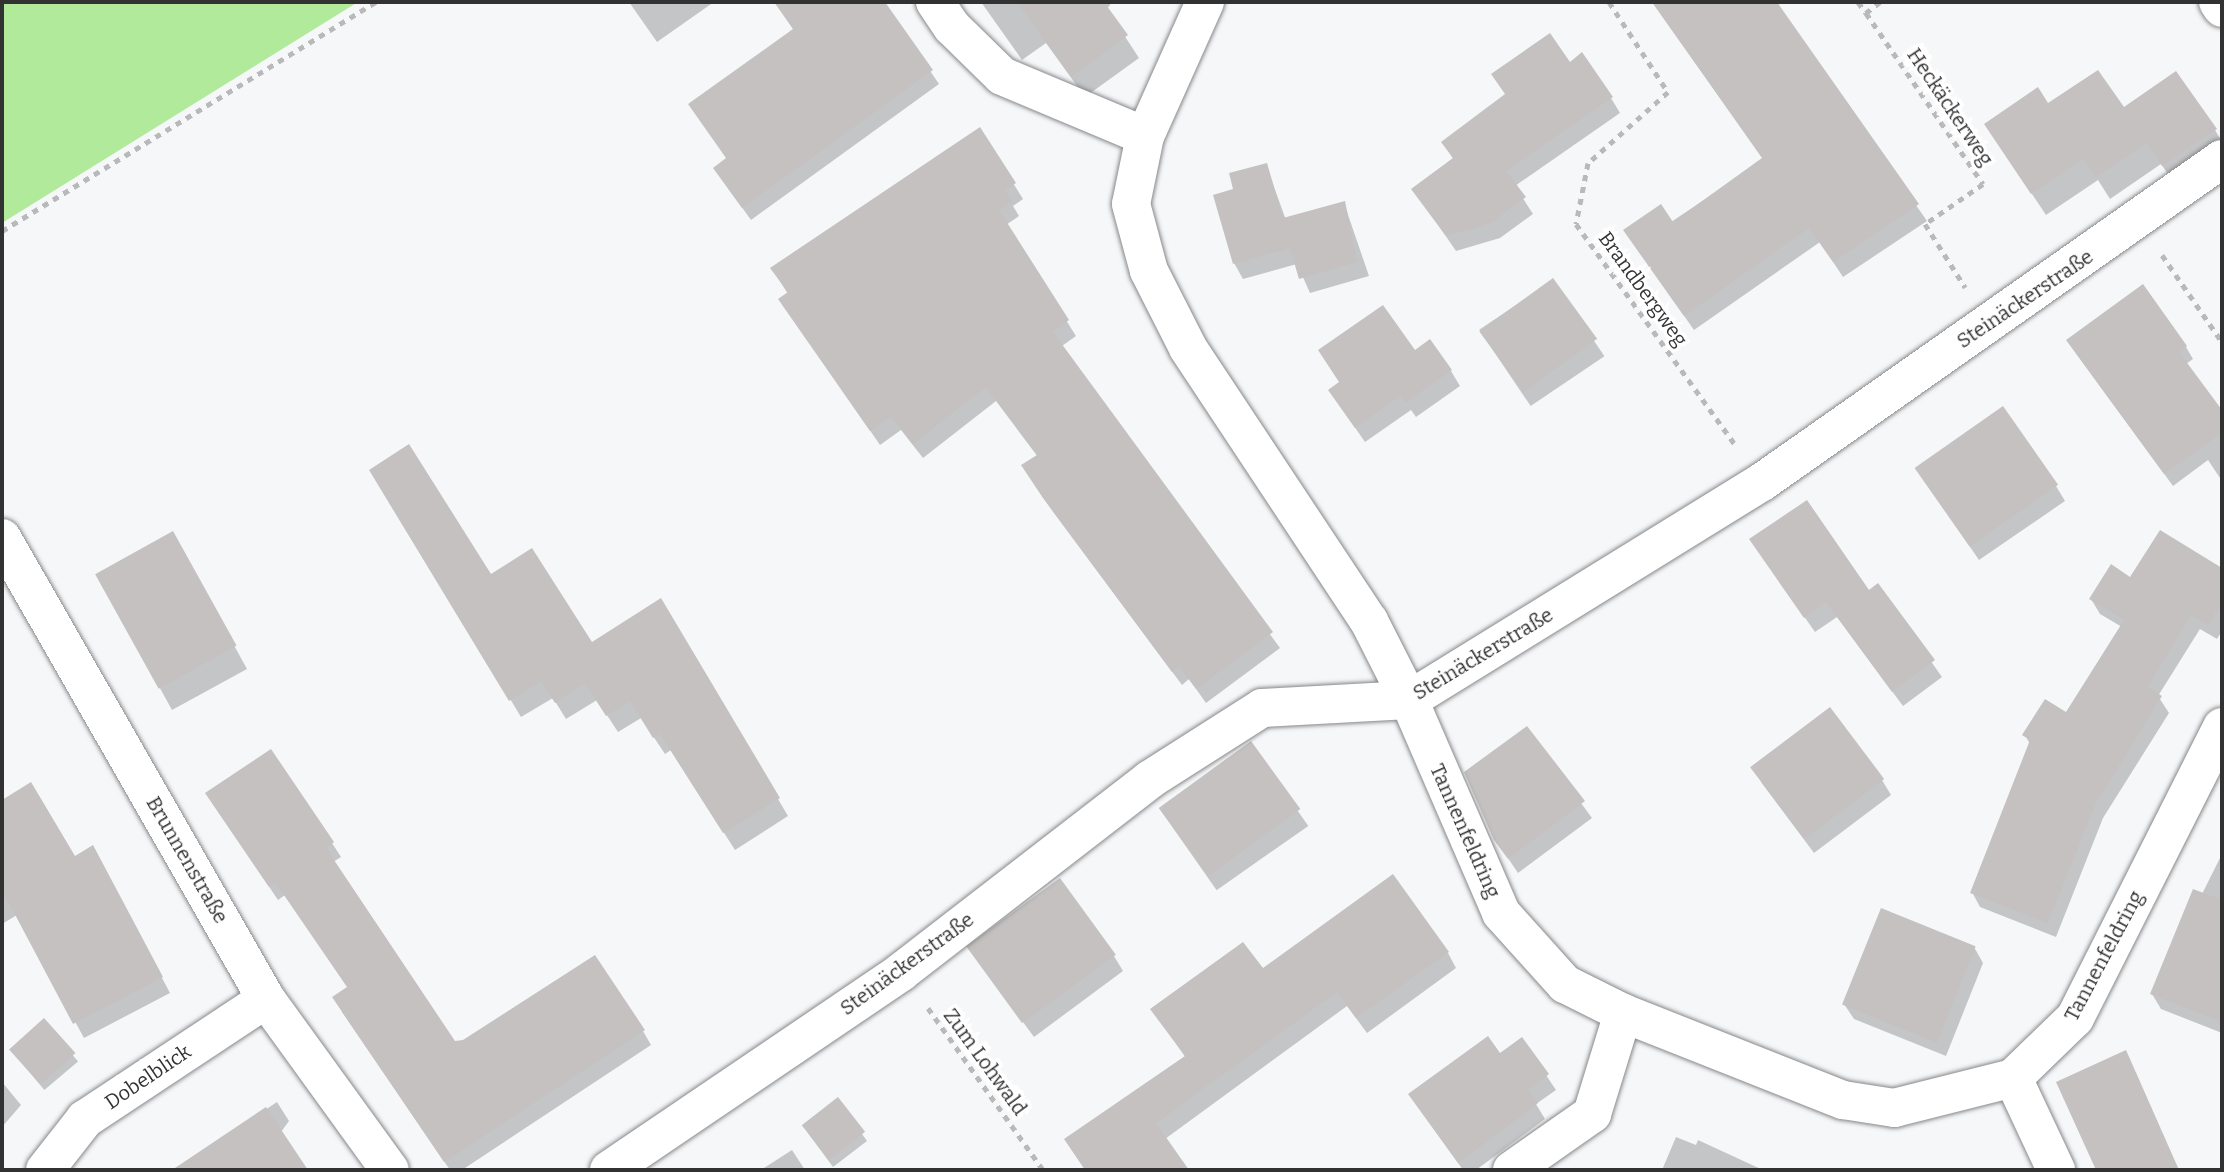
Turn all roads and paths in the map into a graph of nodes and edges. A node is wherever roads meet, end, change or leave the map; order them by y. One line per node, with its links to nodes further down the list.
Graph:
1 (376, 2): 13 (path)
2 (935, 2): 10 (street)
3 (1205, 2): 10 (street, Tannenfeldring)
4 (1609, 2): 16 (path, Brandbergweg)
5 (1858, 2): 9 (path, Heckäckerweg)
6 (1880, 2): 9 (path)
7 (2218, 2): 8 (street)
8 (2222, 8)
9 (1866, 13): 14 (path, Heckäckerweg)
10 (1145, 136): 18 (street, Tannenfeldring)
11 (2222, 159): 12 (street, Steinäckerstraße)
12 (2139, 222): 14 (street, Steinäckerstraße); 15 (path)
13 (2, 231)
14 (1988, 323): 16 (street, Steinäckerstraße)
15 (2222, 342)
16 (1762, 482): 18 (street, Steinäckerstraße)
17 (2, 538): 21 (street, Brunnenstraße)
18 (1409, 700): 20 (street, Steinäckerstraße); 22 (street, Tannenfeldring)
19 (2222, 727): 23 (street, Tannenfeldring)
20 (901, 972): 26 (street, Steinäckerstraße); 27 (path, Zum Lohwald)
21 (266, 999): 24 (street, Dobelblick); 25 (street, Brunnenstraße)
22 (1623, 1013): 23 (street, Tannenfeldring); 28 (street)
23 (2013, 1078): 29 (street)
24 (45, 1170)
25 (390, 1170)
26 (609, 1170)
27 (1043, 1170)
28 (1512, 1170)
29 (2056, 1170)

